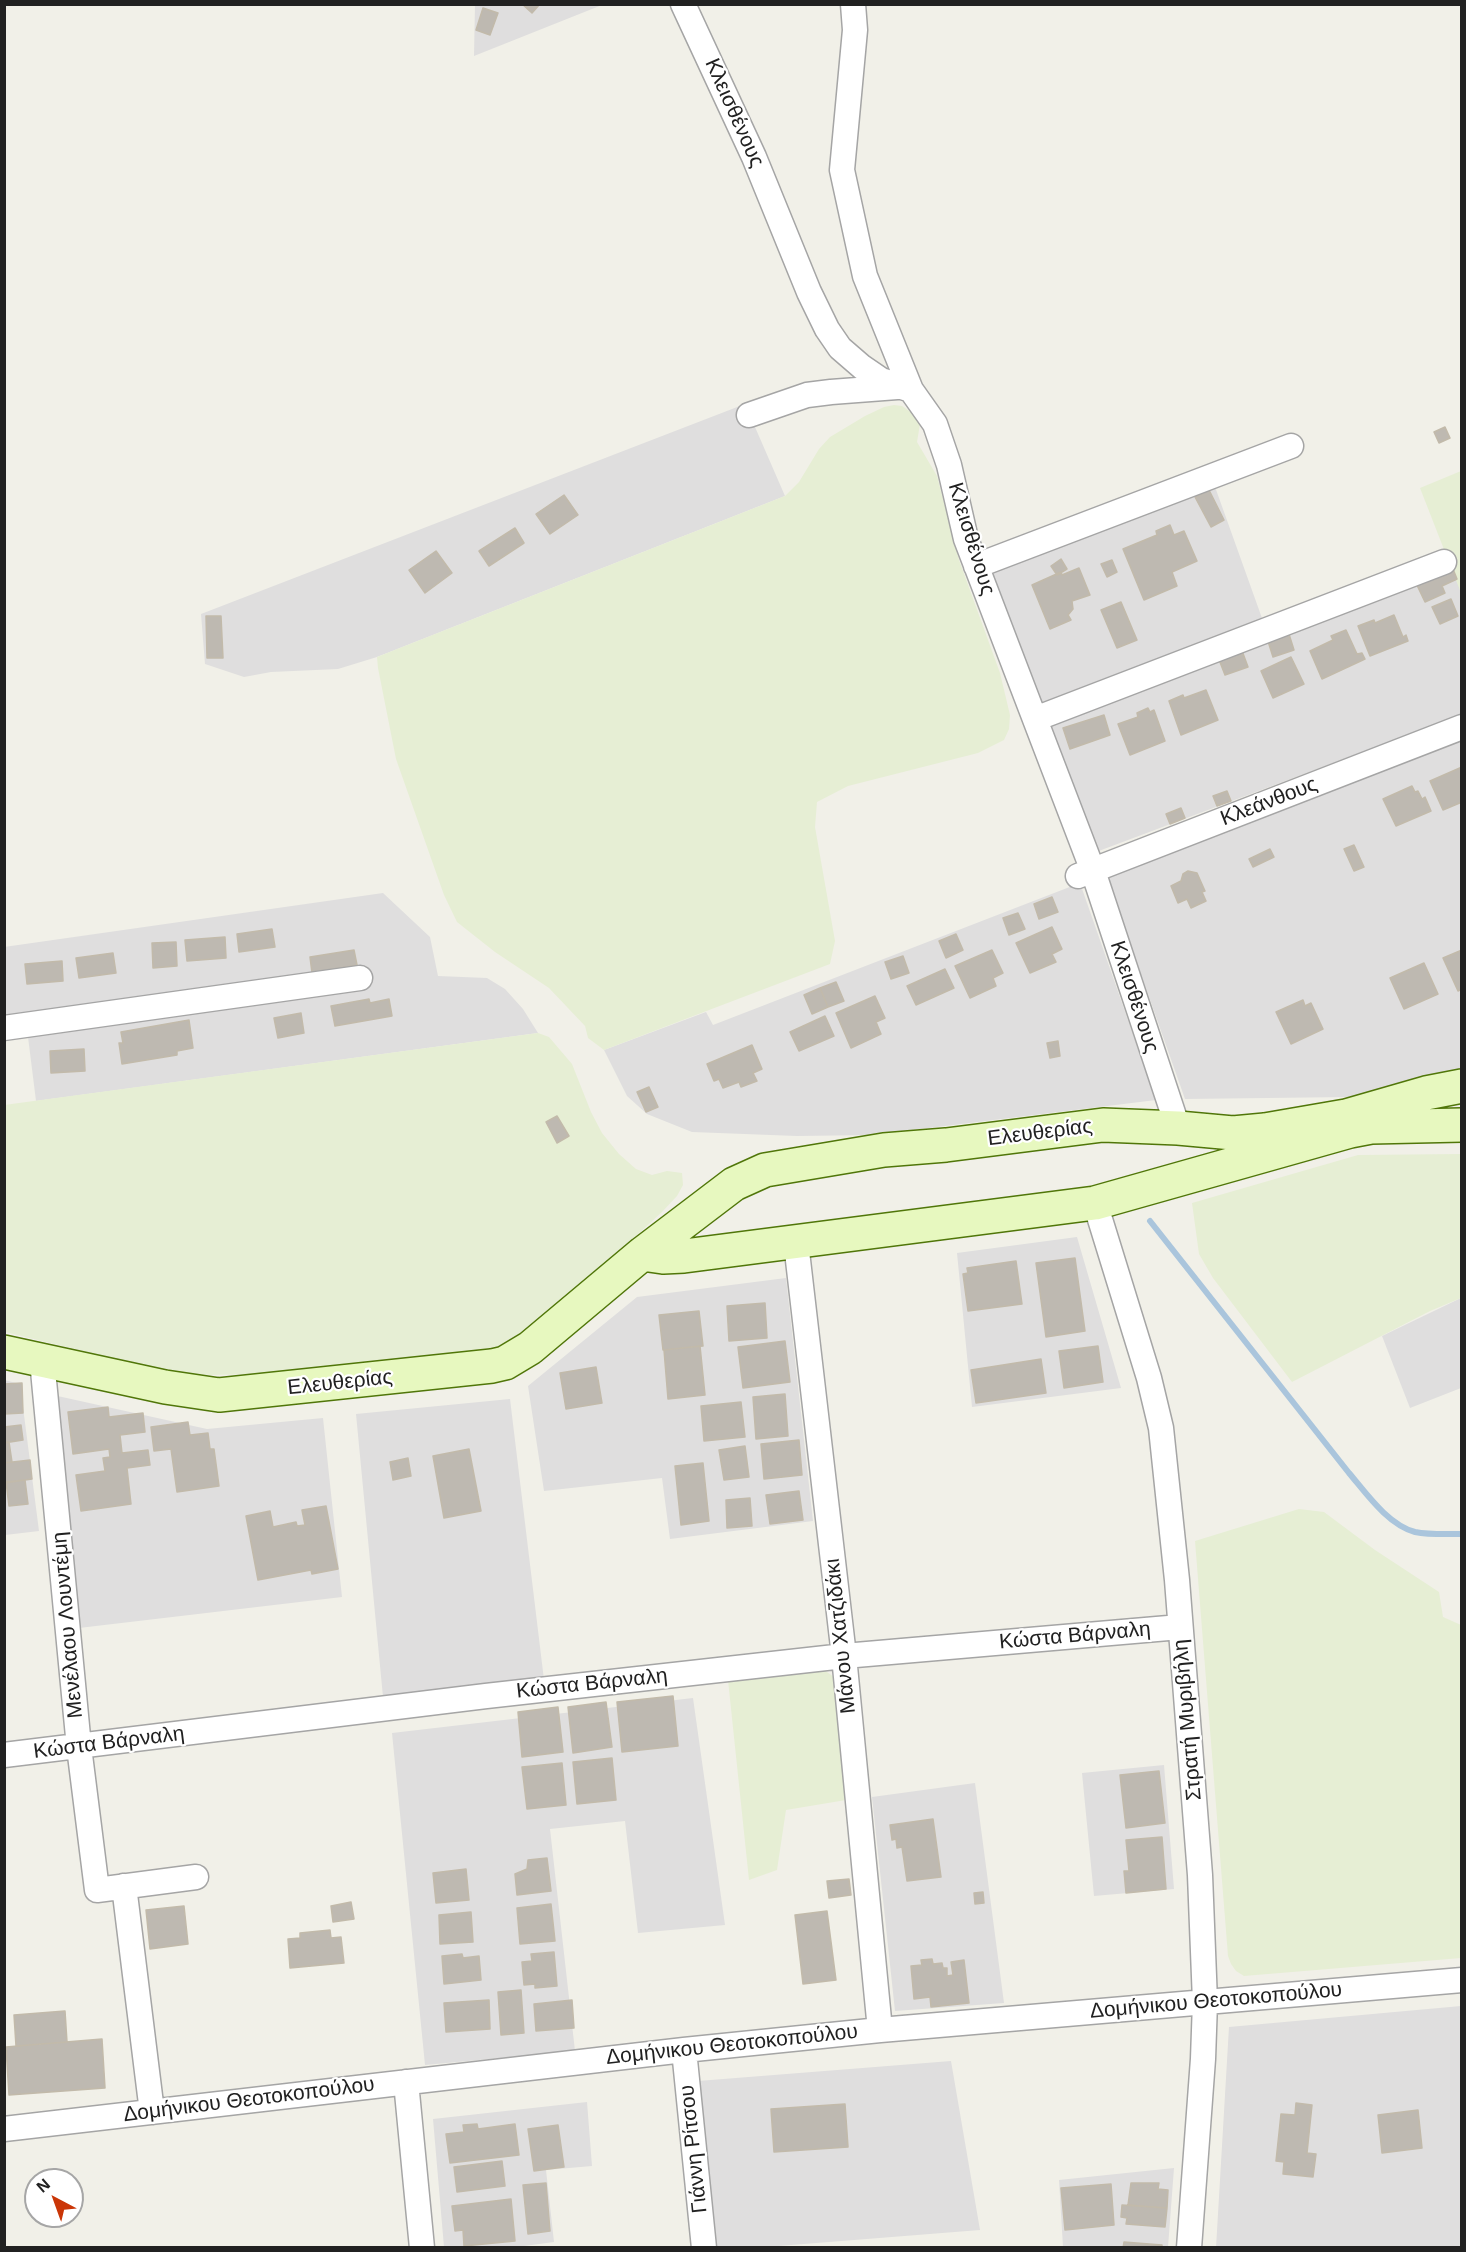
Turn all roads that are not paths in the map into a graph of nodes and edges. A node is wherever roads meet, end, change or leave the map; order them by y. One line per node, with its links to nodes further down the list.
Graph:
1 (683, 4): 3 (street, Κλεισθένους)
2 (853, 4): 3 (street)
3 (907, 389): 4 (street); 7 (street, Κλεισθένους)
4 (749, 415)
5 (1291, 446): 7 (street)
6 (1444, 562): 8 (street)
7 (976, 566): 8 (street, Κλεισθένους)
8 (1035, 718): 10 (street, Κλεισθένους)
9 (1461, 727): 10 (street, Κλεάνθους)
10 (1085, 874): 15 (street, Κλεισθένους)
11 (360, 978): 12 (street)
12 (4, 1028)
13 (1461, 1086): 15 (street, Ελευθερίας)
14 (1461, 1125): 16 (street)
15 (1178, 1128): 18 (street, Ελευθερίας)
16 (1095, 1203): 17 (street); 21 (street, Στρατή Μυριβήλη)
17 (796, 1243): 18 (street); 22 (street, Μάνου Χατζιδάκι)
18 (642, 1254): 20 (street, Ελευθερίας)
19 (4, 1352): 20 (street, Ελευθερίας)
20 (42, 1360): 23 (street, Μενέλαου Λουντέμη)
21 (1180, 1627): 22 (street, Κώστα Βάρναλη); 28 (street, Στρατή Μυριβήλη)
22 (844, 1656): 23 (street, Κώστα Βάρναλη); 29 (street, Μάνου Χατζιδάκι)
23 (79, 1747): 24 (street, Κώστα Βάρναλη); 26 (street, Μενέλαου Λουντέμη)
24 (4, 1755)
25 (196, 1877): 26 (street)
26 (124, 1886): 32 (street)
27 (1461, 1980): 28 (street, Δομήνικου Θεοτοκοπούλου)
28 (1205, 2002): 29 (street, Δομήνικου Θεοτοκοπούλου); 36 (street, Στρατή Μυριβήλη)
29 (880, 2030): 30 (street, Δομήνικου Θεοτοκοπούλου)
30 (684, 2050): 31 (street, Δομήνικου Θεοτοκοπούλου); 35 (street, Γιάννη Ρίτσου)
31 (406, 2082): 32 (street, Δομήνικου Θεοτοκοπούλου); 34 (street)
32 (152, 2112): 33 (street, Δομήνικου Θεοτοκοπούλου)
33 (4, 2129)
34 (422, 2247)
35 (704, 2247)
36 (1189, 2247)

